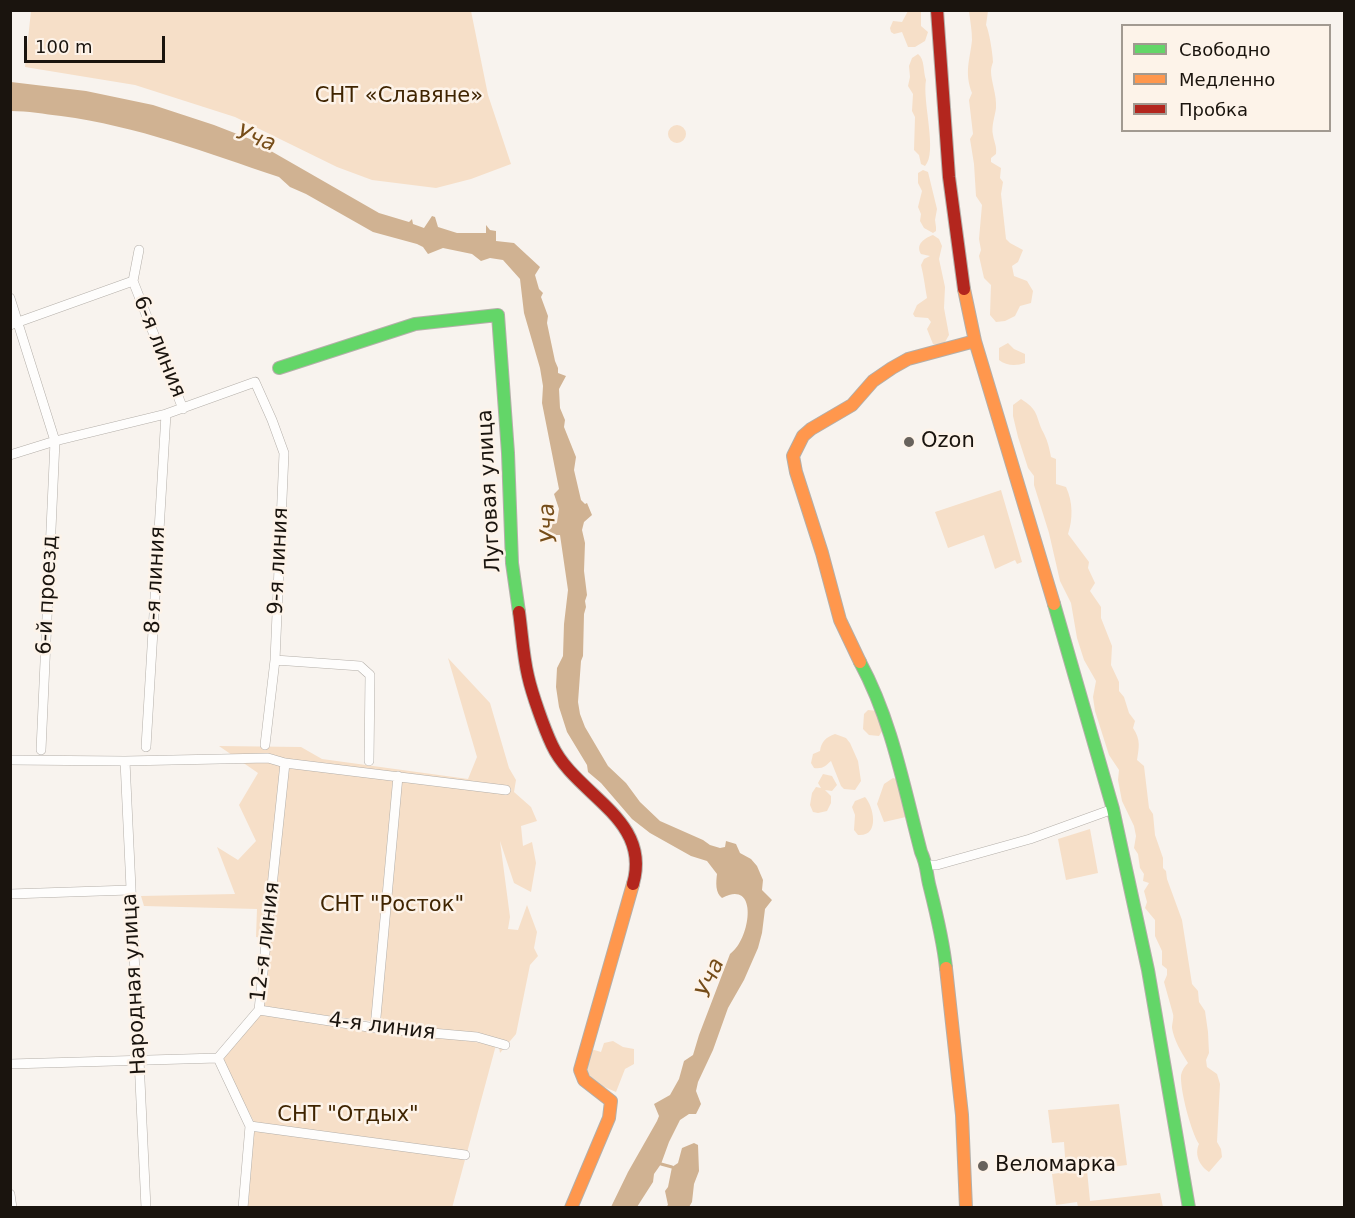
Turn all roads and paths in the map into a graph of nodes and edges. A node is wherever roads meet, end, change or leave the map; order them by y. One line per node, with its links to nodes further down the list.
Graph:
1 (937, 10): 6 (street)
2 (139, 250): 3 (street, 6-я линия)
3 (133, 281): 5 (street); 8 (street, 6-я линия)
4 (10, 298): 5 (street)
5 (14, 324): 10 (street)
6 (975, 340): 22 (street); 23 (street)
7 (279, 368): 38 (street, Луговая улица)
8 (183, 409): 9 (street); 12 (street, 9-я линия)
9 (166, 414): 10 (street); 14 (street, 8-я линия)
10 (55, 441): 11 (street); 15 (street, 6-й проезд)
11 (10, 455)
12 (275, 660): 13 (street, 9-я линия); 18 (street)
13 (265, 745)
14 (146, 747)
15 (41, 750)
16 (10, 760): 17 (street)
17 (125, 761): 19 (street); 24 (street, Народная улица)
18 (369, 761)
19 (285, 763): 20 (street); 26 (street, 12-я линия)
20 (398, 776): 21 (street); 27 (street)
21 (506, 790)
22 (1113, 809): 23 (street); 40 (street)
23 (927, 865): 39 (street)
24 (130, 891): 25 (street); 30 (street, Народная улица)
25 (10, 894)
26 (259, 1010): 27 (street, 4-я линия); 29 (street, 12-я линия)
27 (375, 1028): 28 (street, 4-я линия)
28 (505, 1045)
29 (218, 1058): 30 (street); 32 (street)
30 (139, 1060): 31 (street); 36 (street, Народная улица)
31 (10, 1064)
32 (250, 1126): 33 (street); 37 (street)
33 (465, 1155)
34 (10, 1194): 35 (street)
35 (12, 1208)
36 (146, 1208)
37 (243, 1208)
38 (571, 1208)
39 (966, 1208)
40 (1189, 1208)

